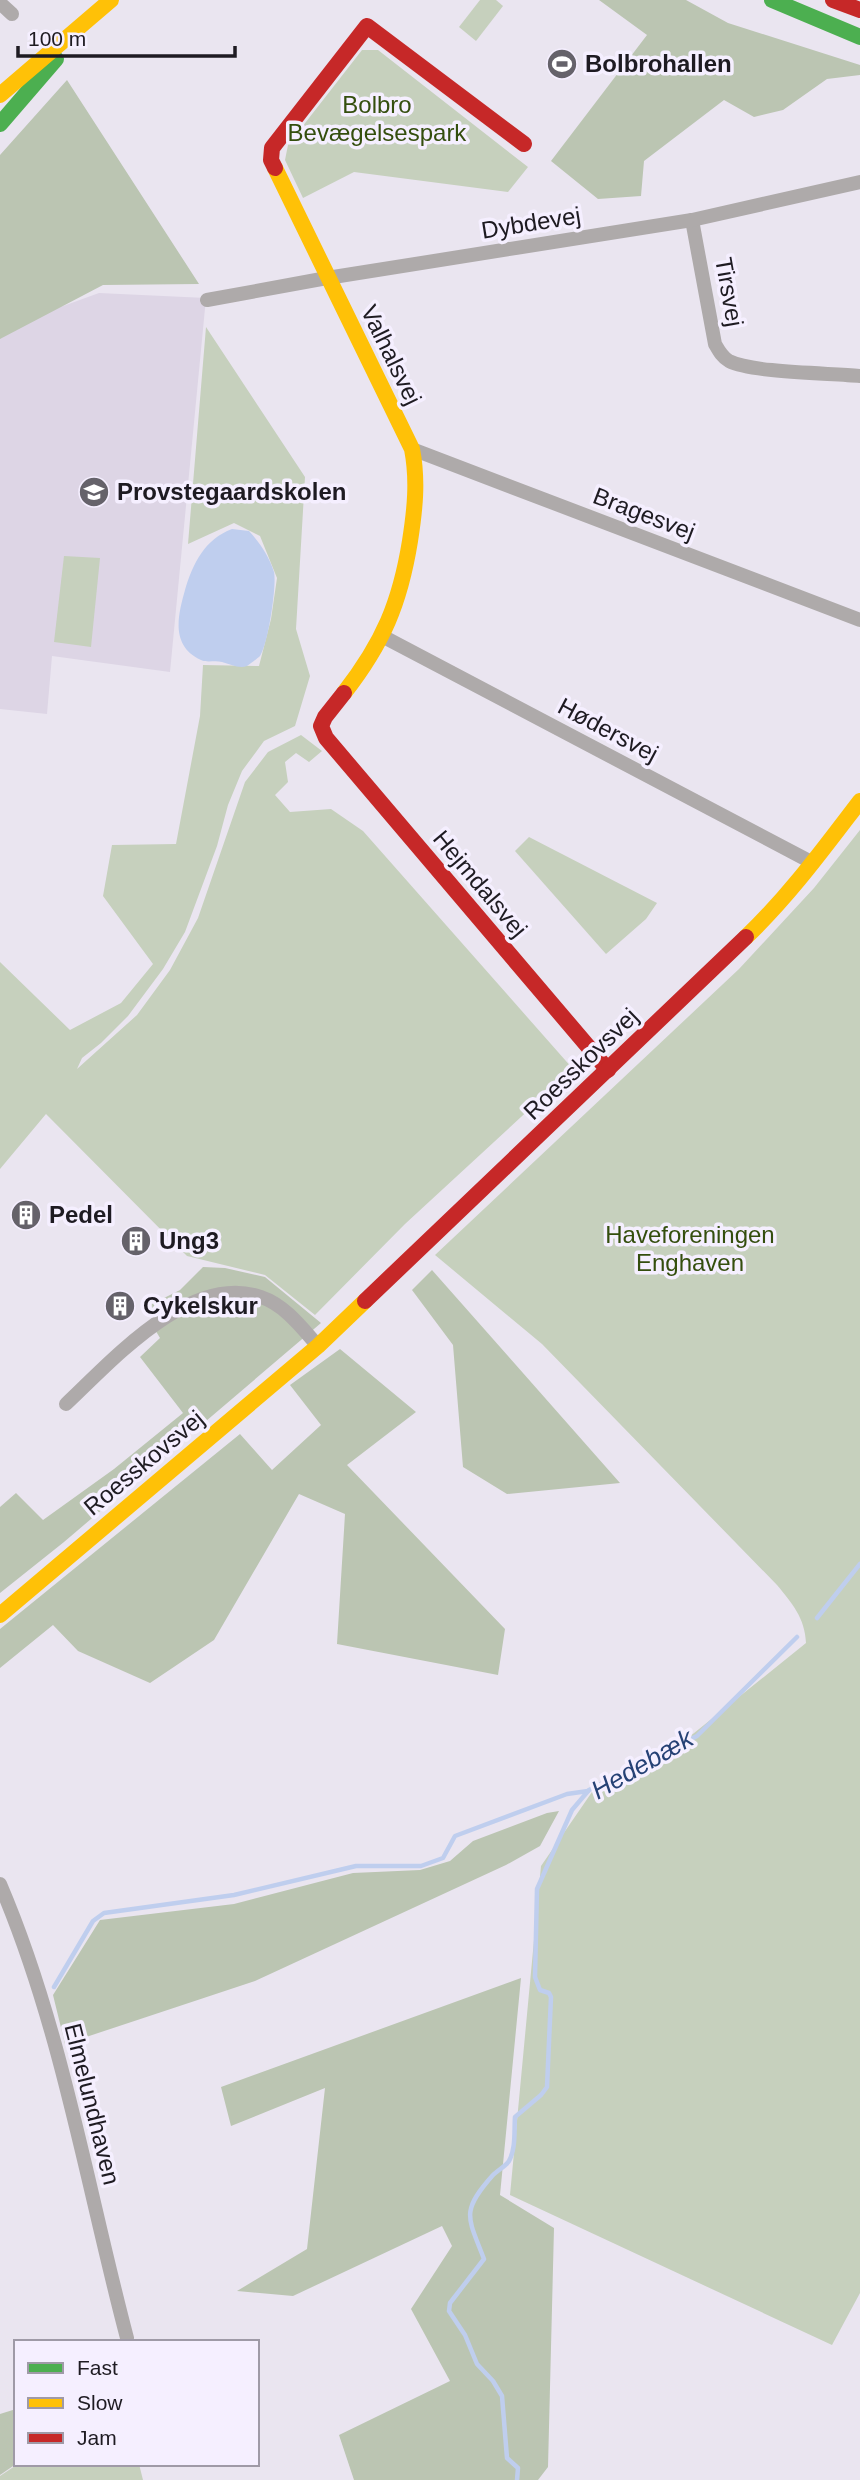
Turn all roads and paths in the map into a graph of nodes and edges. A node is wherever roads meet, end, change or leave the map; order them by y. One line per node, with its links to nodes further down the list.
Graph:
1 (111, 0): 7 (street)
2 (772, 0): 8 (street)
3 (832, 0): 5 (street)
4 (0, 3): 6 (street)
5 (860, 10)
6 (12, 14)
7 (84, 26): 9 (street); 12 (street)
8 (860, 37)
9 (20, 74): 10 (street); 11 (street)
10 (0, 85)
11 (0, 95)
12 (0, 124)
13 (524, 144): 16 (street, Valhalsvej)
14 (860, 182): 15 (street, Dybdevej)
15 (692, 220): 16 (street, Dybdevej); 18 (street, Tirsvej)
16 (327, 278): 17 (street, Dybdevej); 19 (street, Valhalsvej)
17 (207, 299)
18 (860, 376)
19 (412, 449): 20 (street, Bragesvej); 21 (street, Valhalsvej)
20 (860, 620)
21 (382, 636): 22 (street, Valhalsvej); 24 (street, Hødersvej)
22 (321, 726): 25 (street, Hejmdalsvej)
23 (860, 801): 24 (street, Roesskovsvej)
24 (813, 863): 25 (street, Roesskovsvej)
25 (608, 1070): 26 (street, Roesskovsvej)
26 (318, 1346): 27 (street); 28 (street, Roesskovsvej)
27 (66, 1404)
28 (0, 1615)
29 (0, 1884): 30 (street, Elmelundhaven)
30 (127, 2338)

